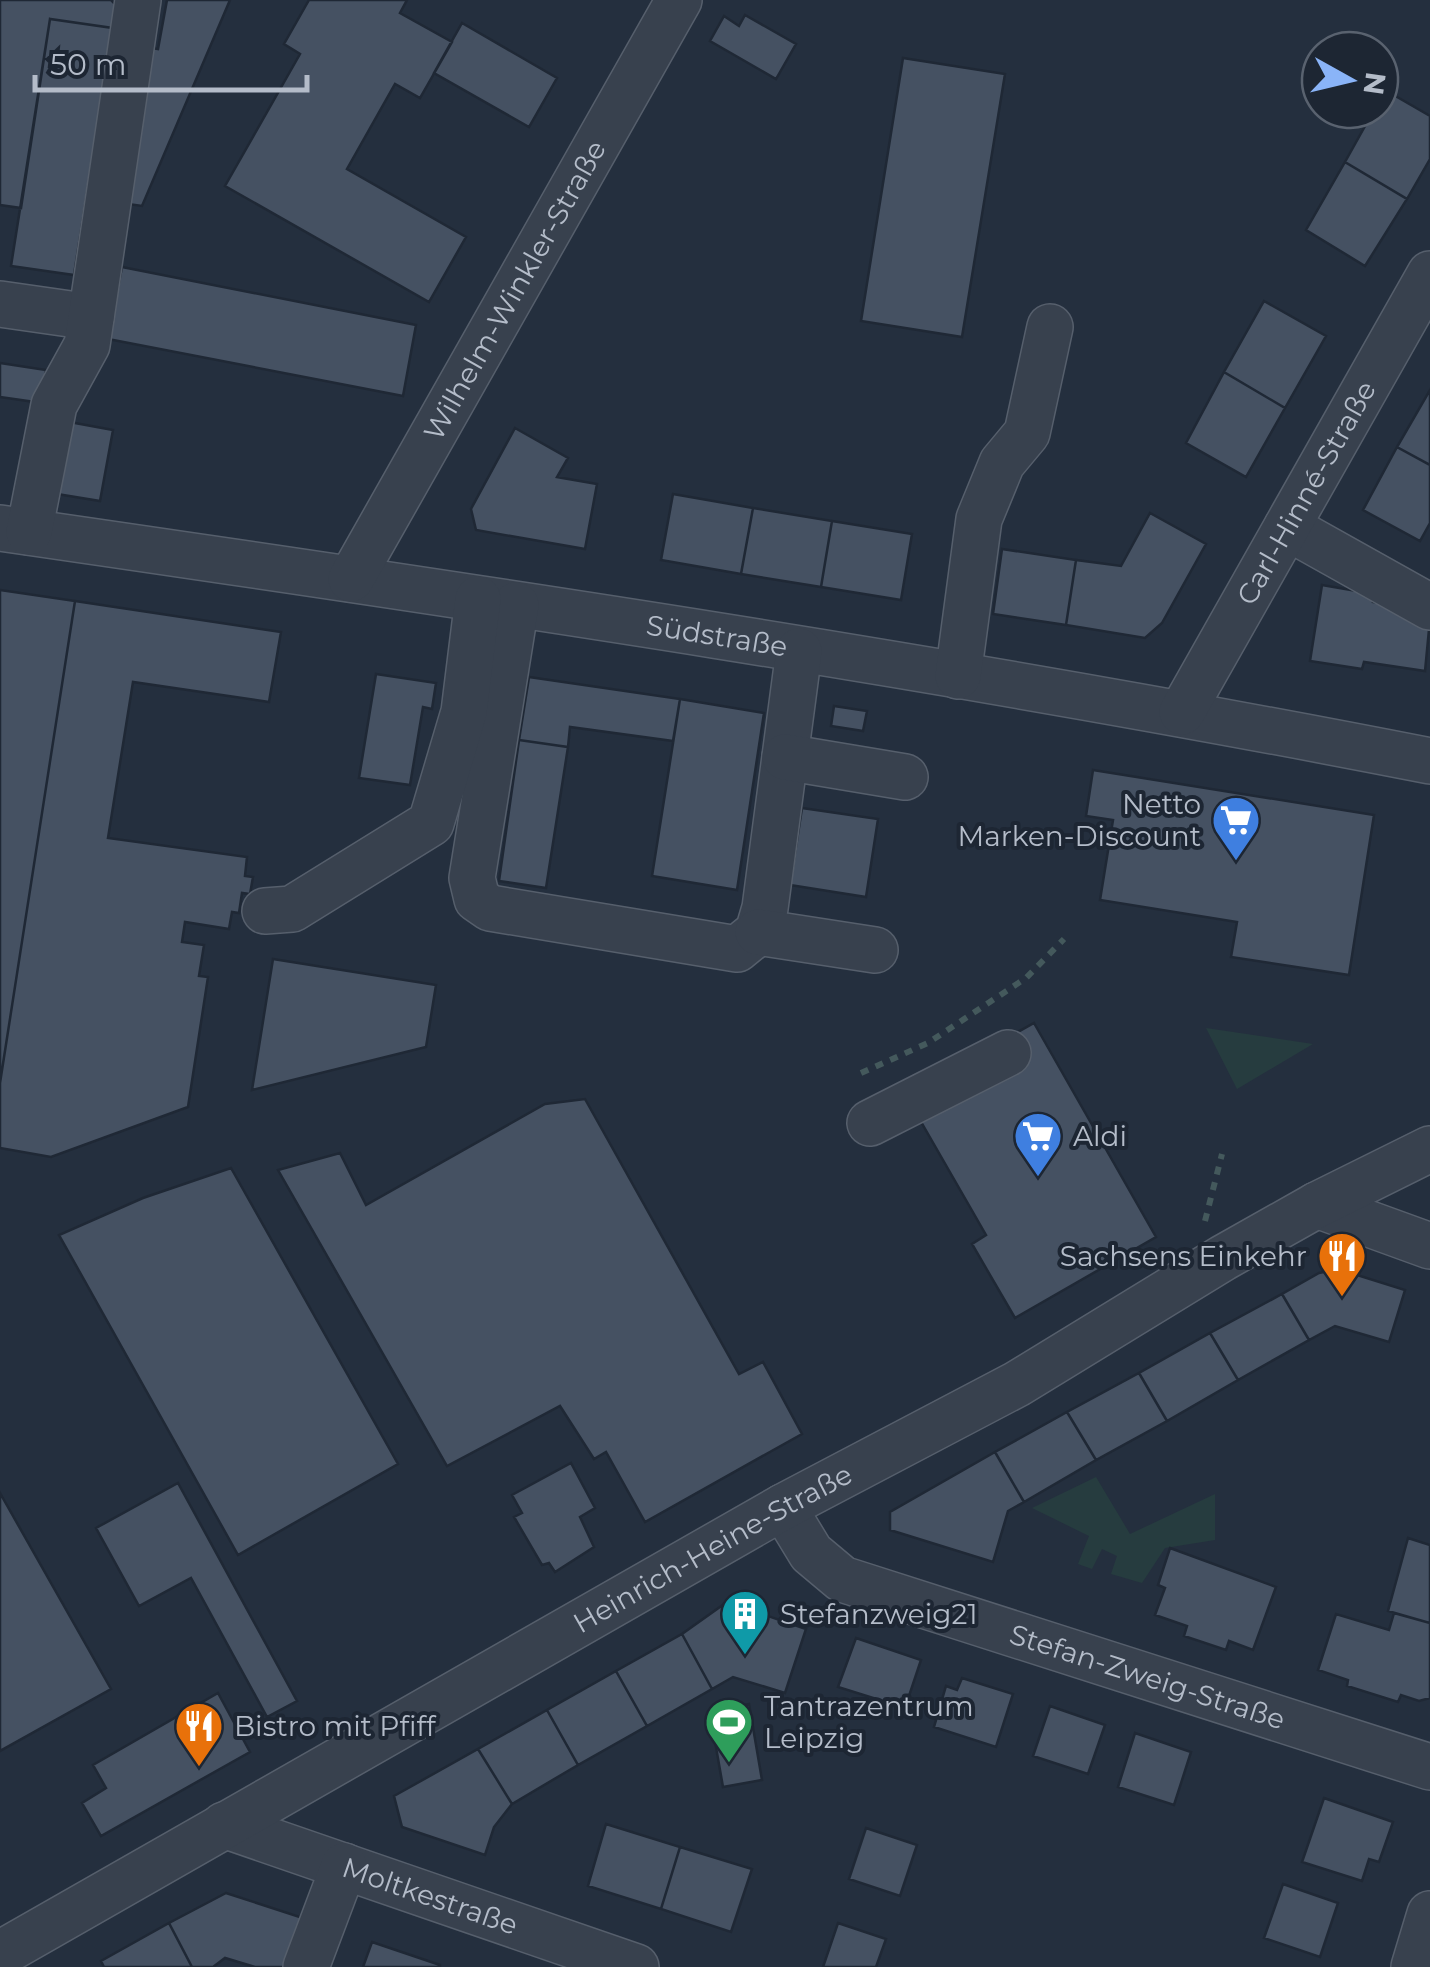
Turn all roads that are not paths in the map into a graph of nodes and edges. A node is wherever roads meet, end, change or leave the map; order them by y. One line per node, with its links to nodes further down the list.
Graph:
1 (138, 0): 5 (street)
2 (679, 0): 9 (street, Wilhelm-Winkler-Straße)
3 (1430, 274): 7 (street, Carl-Hinné-Straße)
4 (0, 304): 5 (street)
5 (91, 316): 8 (street)
6 (1050, 327): 13 (street)
7 (1287, 526): 11 (street); 14 (street, Carl-Hinné-Straße)
8 (14, 530): 9 (street, Südstraße)
9 (351, 579): 10 (street, Südstraße)
10 (497, 602): 12 (street, Südstraße); 18 (street); 19 (street)
11 (1430, 608)
12 (799, 650): 13 (street, Südstraße); 15 (street)
13 (958, 676): 14 (street, Südstraße)
14 (1182, 712): 16 (street, Südstraße)
15 (785, 756): 17 (street); 19 (street)
16 (1430, 761)
17 (905, 776)
18 (264, 910)
19 (758, 932): 20 (street)
20 (875, 950)
21 (1008, 1053): 22 (street)
22 (870, 1122)
23 (1430, 1149): 24 (street, Heinrich-Heine-Straße)
24 (1317, 1206): 25 (street); 26 (street, Heinrich-Heine-Straße)
25 (1430, 1246)
26 (783, 1507): 27 (street, Stefan-Zweig-Straße); 28 (street, Heinrich-Heine-Straße)
27 (1430, 1766)
28 (224, 1825): 29 (street, Moltkestraße); 31 (street, Heinrich-Heine-Straße)
29 (344, 1866): 32 (street); 33 (street, Moltkestraße)
30 (1430, 1914): 34 (street)
31 (0, 1954)
32 (306, 1967)
33 (636, 1967)
34 (1414, 1967)

